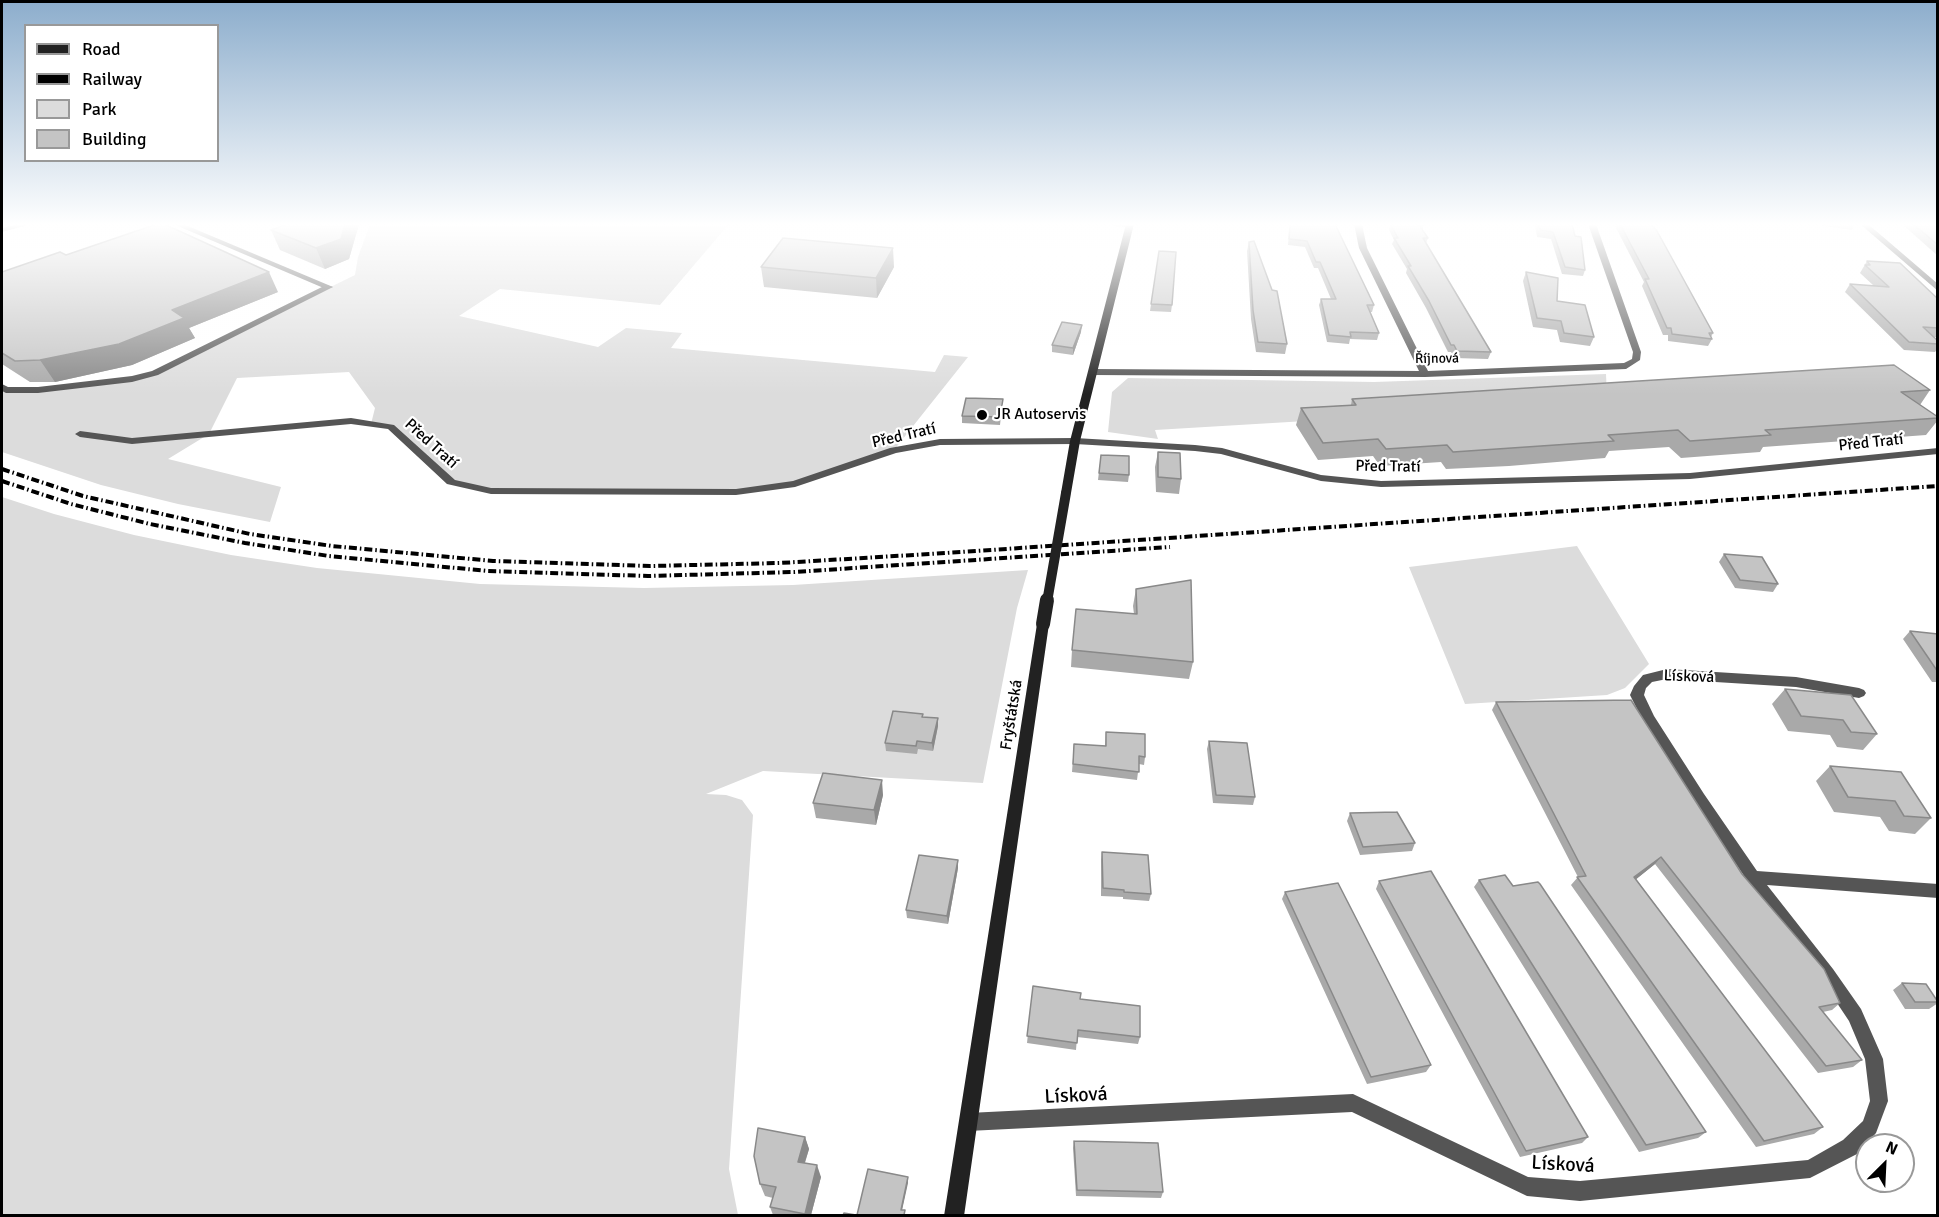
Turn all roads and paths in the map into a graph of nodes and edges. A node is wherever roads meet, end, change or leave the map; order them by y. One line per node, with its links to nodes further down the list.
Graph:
1 (314, 281): 7 (street)
2 (1116, 281): 5 (street, Fryštátská)
3 (1379, 281): 6 (street)
4 (1612, 281): 6 (street, Říjnová)
5 (1093, 372): 6 (street, Říjnová); 9 (street, Fryštátská)
6 (1425, 374)
7 (2, 387)
8 (80, 434): 9 (street, Před Tratí)
9 (1075, 441): 10 (street, Před Tratí); 14 (street, Fryštátská, bridge)
10 (1938, 451)
11 (1859, 693): 12 (street, Lísková)
12 (1754, 877): 13 (street); 14 (street, Lísková)
13 (1938, 891)
14 (968, 1122): 15 (street, Fryštátská)
15 (954, 1215)

